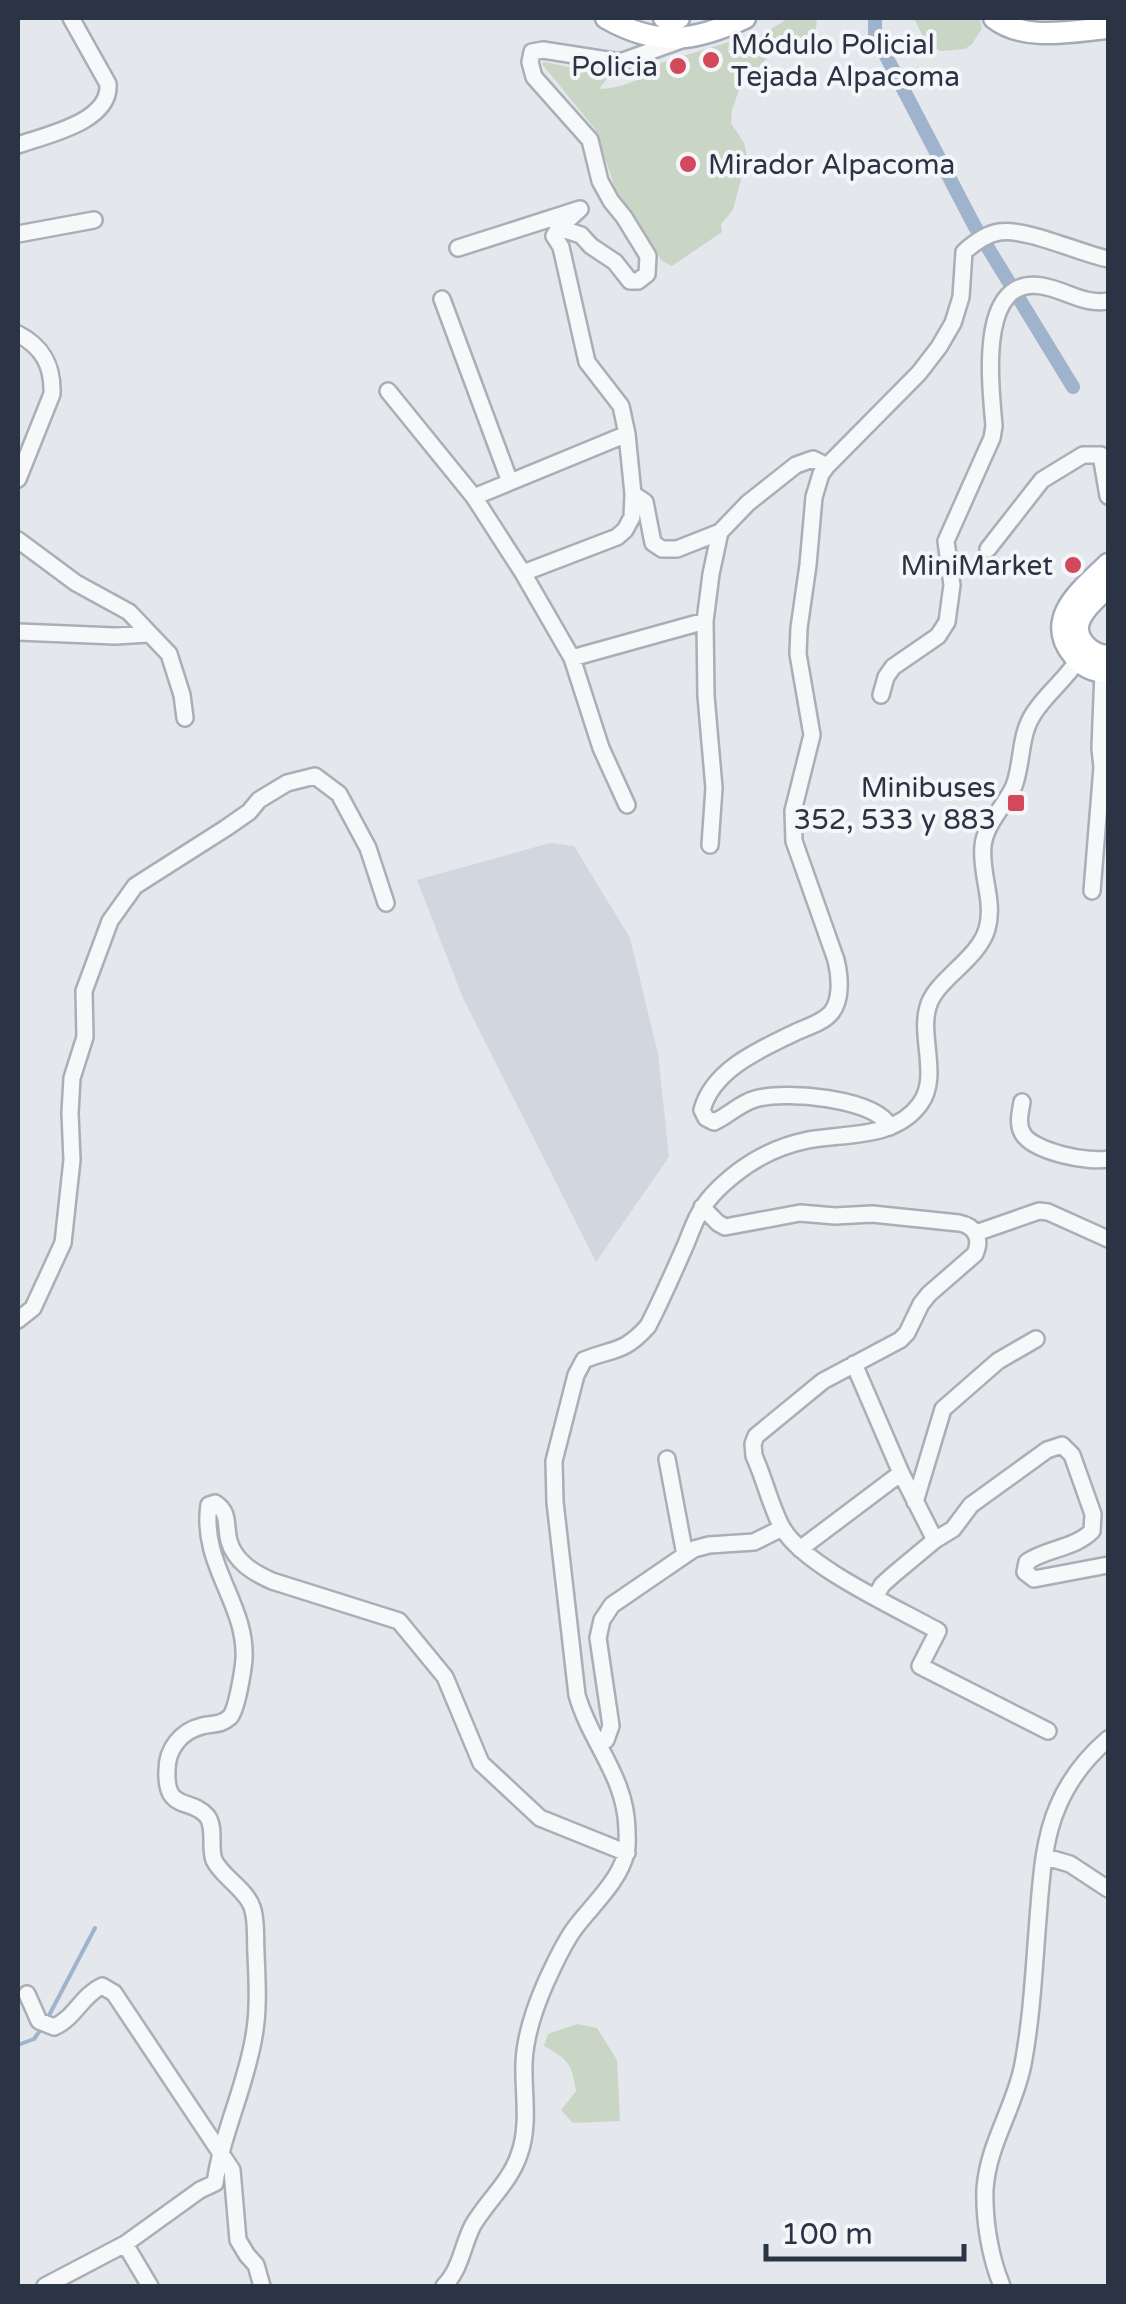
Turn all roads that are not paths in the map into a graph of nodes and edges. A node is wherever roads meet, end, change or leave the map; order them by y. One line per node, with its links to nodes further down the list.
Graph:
1 (71, 18): 12 (street)
2 (606, 18): 11 (main road)
3 (664, 18): 4 (main road)
4 (681, 18): 11 (street)
5 (994, 18): 10 (main road)
6 (1024, 18): 7 (main road)
7 (1073, 18)
8 (1107, 18): 10 (main road)
9 (739, 19): 11 (main road)
10 (1108, 28)
11 (686, 39): 14 (street)
12 (18, 145)
13 (94, 220): 15 (street)
14 (559, 228): 16 (street); 22 (street)
15 (18, 234)
16 (458, 248)
17 (1108, 259): 23 (street)
18 (442, 299): 25 (street)
19 (1108, 301): 41 (street)
20 (18, 334): 24 (street)
21 (388, 391): 28 (street)
22 (627, 434): 25 (street); 26 (street)
23 (827, 466): 29 (street); 48 (street)
24 (18, 474)
25 (510, 482): 28 (street)
26 (634, 494): 29 (street); 33 (street)
27 (1108, 496): 31 (street)
28 (474, 497): 33 (street)
29 (720, 532): 35 (street)
30 (18, 540): 37 (street)
31 (988, 550)
32 (1108, 564): 38 (main road)
33 (523, 573): 39 (street)
34 (1108, 587): 38 (main road)
35 (706, 621): 39 (street); 44 (street)
36 (18, 632): 37 (street)
37 (150, 634): 42 (street)
38 (1083, 655): 40 (main road); 48 (street)
39 (572, 658): 43 (street)
40 (1107, 667): 45 (street)
41 (881, 694)
42 (185, 718)
43 (627, 806)
44 (710, 845)
45 (1092, 891)
46 (386, 903): 53 (street)
47 (1022, 1102): 49 (street)
48 (890, 1127): 50 (street)
49 (1108, 1159)
50 (702, 1207): 51 (street); 67 (street)
51 (976, 1233): 52 (street); 55 (street)
52 (1108, 1239)
53 (18, 1320)
54 (1036, 1339): 58 (street)
55 (854, 1364): 57 (street); 59 (street)
56 (667, 1460): 62 (street)
57 (901, 1474): 58 (street); 61 (street)
58 (915, 1502): 60 (street)
59 (782, 1528): 61 (street); 62 (street)
60 (934, 1540): 63 (street); 64 (street)
61 (800, 1549): 64 (street)
62 (684, 1555): 67 (street)
63 (1108, 1565)
64 (876, 1596): 65 (street)
65 (1048, 1730)
66 (1108, 1739): 69 (street)
67 (600, 1744): 68 (street)
68 (626, 1853): 72 (street); 77 (street)
69 (1046, 1857): 70 (street); 78 (street)
70 (1108, 1889)
71 (28, 1994): 72 (street)
72 (220, 2151): 73 (street); 76 (street)
73 (125, 2244): 74 (street); 75 (street)
74 (45, 2286)
75 (150, 2286)
76 (262, 2286)
77 (444, 2286)
78 (1002, 2286)

